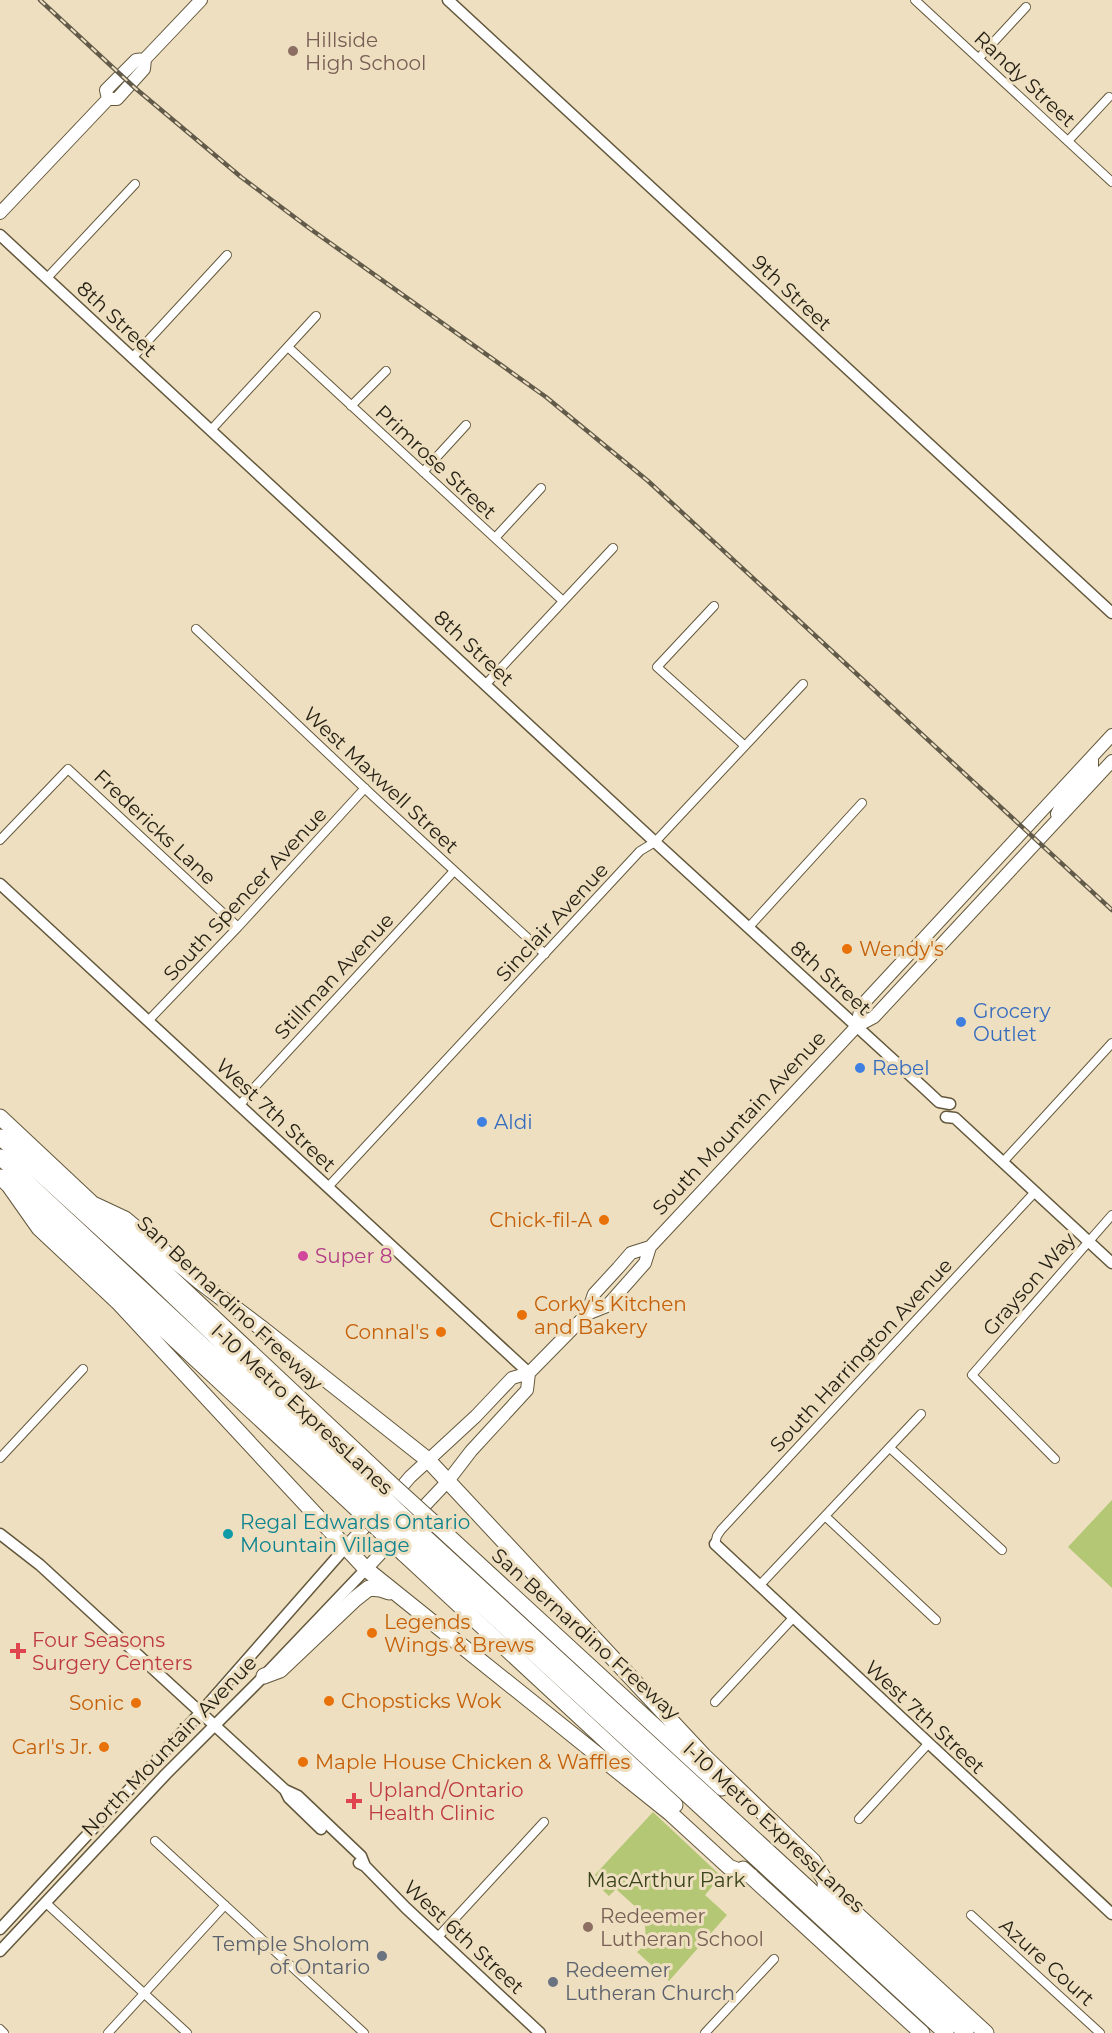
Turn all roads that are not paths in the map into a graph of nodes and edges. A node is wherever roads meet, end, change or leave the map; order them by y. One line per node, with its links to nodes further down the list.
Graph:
1 (201, 0): 10 (main road)
2 (448, 0): 27 (street, 9th Street)
3 (915, 0): 5 (street, Randy Street)
4 (1026, 7): 5 (street)
5 (979, 58): 7 (street, Randy Street)
6 (1109, 97): 7 (street)
7 (1068, 141): 8 (street, Randy Street)
8 (1112, 182)
9 (135, 184): 13 (street)
10 (0, 213)
11 (0, 235): 13 (street, 8th Street)
12 (227, 255): 16 (street)
13 (47, 278): 16 (street, 8th Street)
14 (316, 316): 15 (street)
15 (288, 347): 18 (street, Primrose Street); 20 (street)
16 (132, 358): 20 (street, 8th Street)
17 (386, 370): 18 (street)
18 (351, 406): 21 (street, Primrose Street)
19 (466, 425): 21 (street)
20 (211, 430): 29 (street, 8th Street)
21 (423, 472): 23 (street, Primrose Street)
22 (541, 488): 23 (street)
23 (495, 538): 25 (street, Primrose Street)
24 (612, 548): 25 (street)
25 (563, 601): 29 (street)
26 (714, 606): 32 (street)
27 (1112, 613)
28 (196, 629): 36 (street, West Maxwell Street)
29 (486, 684): 40 (street, 8th Street)
30 (803, 684): 32 (street, Sinclair Avenue)
31 (1112, 735): 34 (main road)
32 (745, 746): 40 (street, Sinclair Avenue)
33 (1112, 746): 35 (main road)
34 (1092, 757): 38 (main road); 41 (main road, South Mountain Avenue)
35 (1108, 765): 38 (main road)
36 (365, 788): 42 (street, West Maxwell Street); 44 (street, South Spencer Avenue)
37 (862, 803): 45 (street)
38 (1053, 824): 47 (main road, South Mountain Avenue)
39 (0, 840): 44 (street, Fredericks Lane)
40 (655, 842): 45 (street, 8th Street); 48 (street, Sinclair Avenue)
41 (1005, 850): 46 (main road, South Mountain Avenue); 47 (main road)
42 (454, 871): 48 (street, West Maxwell Street); 54 (street, Stillman Avenue)
43 (0, 884): 50 (street, West 7th Street)
44 (238, 927): 50 (street, South Spencer Avenue)
45 (749, 927): 51 (street, 8th Street)
46 (932, 930): 49 (main road); 51 (main road, South Mountain Avenue)
47 (948, 937): 49 (main road, South Mountain Avenue)
48 (545, 954): 61 (street, Sinclair Avenue)
49 (911, 976): 51 (main road, South Mountain Avenue)
50 (148, 1021): 54 (street, West 7th Street)
51 (857, 1026): 53 (street, 8th Street); 72 (main road, South Mountain Avenue)
52 (1112, 1043): 59 (street)
53 (924, 1088): 57 (street, 8th Street); 57 (street, 8th Street)
54 (240, 1106): 61 (street, West 7th Street)
55 (0, 1117): 63 (highway, San Bernardino Freeway)
56 (0, 1137): 68 (highway, I-10 Metro ExpressLanes)
57 (976, 1137): 59 (street, 8th Street)
58 (0, 1157): 67 (highway, I-10 Metro ExpressLanes)
59 (1003, 1162): 62 (street, 8th Street)
60 (4, 1180): 70 (highway, San Bernardino Freeway); 84 (highway)
61 (328, 1187): 72 (street, West 7th Street)
62 (1035, 1192): 65 (street, 8th Street); 83 (street, South Harrington Avenue)
63 (93, 1204): 69 (highway, San Bernardino Freeway); 77 (highway)
64 (1112, 1215): 65 (street, Grayson Way)
65 (1088, 1241): 66 (street, 8th Street); 76 (street, Grayson Way)
66 (1112, 1263)
67 (126, 1274): 70 (highway); 79 (highway, I-10 Metro ExpressLanes)
68 (150, 1274): 69 (highway); 79 (highway, I-10 Metro ExpressLanes)
69 (232, 1333): 79 (highway, San Bernardino Freeway)
70 (171, 1337): 79 (highway, San Bernardino Freeway)
71 (83, 1369): 75 (street)
72 (529, 1372): 77 (main road, South Mountain Avenue); 78 (main road, South Mountain Avenue)
73 (921, 1414): 74 (street)
74 (890, 1448): 80 (street); 85 (street)
75 (0, 1458)
76 (1055, 1459)
77 (428, 1460): 78 (highway); 84 (main road, South Mountain Avenue)
78 (448, 1481): 86 (main road, South Mountain Avenue); 105 (highway)
79 (374, 1497): 82 (highway, San Bernardino Freeway, bridge); 82 (highway, I-10 Metro ExpressLanes, bridge); 95 (highway, San Bernardino Freeway, bridge)
80 (825, 1516): 87 (street); 90 (street)
81 (0, 1534): 94 (street, West 6th Street)
82 (414, 1544): 91 (highway, San Bernardino Freeway); 98 (highway, I-10 Metro ExpressLanes); 99 (highway, I-10 Metro ExpressLanes)
83 (716, 1544): 87 (street, West 7th Street)
84 (345, 1548): 86 (highway); 94 (street, North Mountain Avenue)
85 (1002, 1550)
86 (366, 1569): 88 (highway); 92 (street, North Mountain Avenue)
87 (759, 1586): 89 (street, West 7th Street)
88 (397, 1595): 92 (highway); 103 (highway)
89 (793, 1618): 93 (street); 97 (street, West 7th Street)
90 (936, 1620)
91 (501, 1642): 98 (highway); 103 (highway, San Bernardino Freeway)
92 (264, 1676): 96 (street, North Mountain Avenue)
93 (715, 1702)
94 (201, 1712): 96 (street, West 6th Street); 106 (street, North Mountain Avenue)
95 (644, 1716): 99 (highway); 105 (highway, San Bernardino Freeway)
96 (215, 1724): 104 (street, North Mountain Avenue); 112 (street, West 6th Street)
97 (927, 1744): 100 (street); 109 (street, West 7th Street)
98 (671, 1780): 124 (highway, I-10 Metro ExpressLanes)
99 (707, 1794): 125 (highway, I-10 Metro ExpressLanes)
100 (859, 1819)
101 (544, 1822): 112 (street)
102 (155, 1841): 107 (street)
103 (751, 1876): 123 (highway, San Bernardino Freeway)
104 (61, 1887): 106 (street); 108 (street, North Mountain Avenue)
105 (831, 1890): 126 (highway, San Bernardino Freeway)
106 (34, 1891): 108 (street); 111 (street, North Mountain Avenue)
107 (225, 1905): 115 (street); 120 (street)
108 (43, 1907): 113 (street, North Mountain Avenue); 115 (street)
109 (1112, 1914)
110 (971, 1915): 127 (street, Azure Court)
111 (0, 1929)
112 (437, 1938): 121 (street, West 6th Street)
113 (0, 1951)
114 (774, 1959): 122 (street)
115 (144, 1994): 118 (street); 119 (street)
116 (0, 2030): 117 (street)
117 (4, 2033)
118 (108, 2033)
119 (187, 2033)
120 (364, 2033)
121 (540, 2033)
122 (705, 2033)
123 (922, 2033)
124 (946, 2033)
125 (966, 2033)
126 (986, 2033)
127 (1100, 2033)

